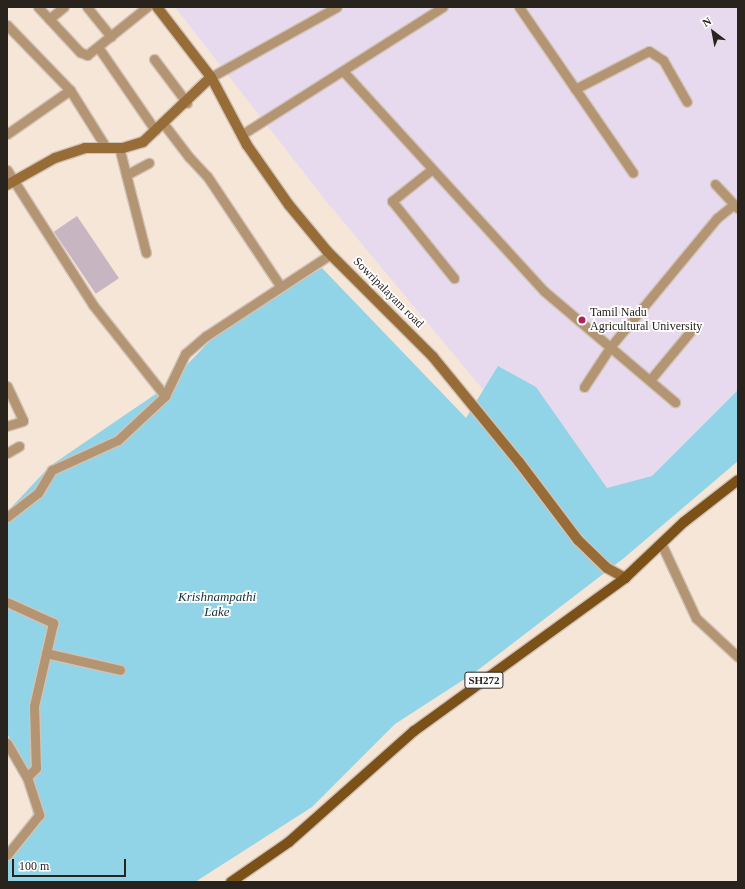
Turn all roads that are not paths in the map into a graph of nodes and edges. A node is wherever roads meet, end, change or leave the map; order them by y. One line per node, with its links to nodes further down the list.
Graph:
1 (38, 7): 10 (street)
2 (64, 7): 10 (street)
3 (87, 7): 12 (street)
4 (147, 7): 9 (street)
5 (157, 7): 16 (street, Sowripalayam road)
6 (337, 7): 16 (street)
7 (443, 7): 15 (street)
8 (519, 7): 17 (street)
9 (136, 11): 12 (street)
10 (49, 19): 13 (street)
11 (9, 29): 18 (street)
12 (111, 37): 13 (street)
13 (98, 47): 22 (street)
14 (154, 59): 20 (street)
15 (343, 70): 24 (street); 29 (street)
16 (211, 77): 20 (street); 24 (street, Sowripalayam road)
17 (575, 89): 19 (street); 30 (street)
18 (70, 90): 23 (street); 25 (street)
19 (687, 102)
20 (187, 103): 21 (street)
21 (163, 123): 22 (street); 38 (street)
22 (155, 130): 26 (street)
23 (7, 134)
24 (241, 135): 36 (street, Sowripalayam road)
25 (105, 146): 26 (street); 32 (street)
26 (119, 148): 31 (street)
27 (149, 163): 31 (street)
28 (7, 170): 32 (street)
29 (431, 170): 37 (street); 40 (street)
30 (633, 173)
31 (126, 175): 35 (street)
32 (11, 182): 44 (street)
33 (715, 184): 34 (street)
34 (735, 207): 40 (street)
35 (146, 253)
36 (331, 254): 38 (street); 52 (street, Sowripalayam road)
37 (454, 278)
38 (281, 287): 44 (street)
39 (695, 326): 41 (street)
40 (612, 346): 41 (street); 43 (street)
41 (650, 380): 45 (street)
42 (7, 386): 46 (street)
43 (584, 387)
44 (165, 396): 50 (street)
45 (675, 402)
46 (7, 426)
47 (19, 446): 48 (street)
48 (7, 452)
49 (738, 480): 51 (main road, SH272)
50 (7, 517)
51 (661, 543): 52 (main road, SH272); 55 (street)
52 (625, 578): 60 (main road, SH272)
53 (7, 602): 54 (street)
54 (46, 653): 56 (street); 58 (street)
55 (738, 657)
56 (120, 670)
57 (7, 743): 58 (street)
58 (27, 777): 59 (street)
59 (7, 855)
60 (231, 882)

